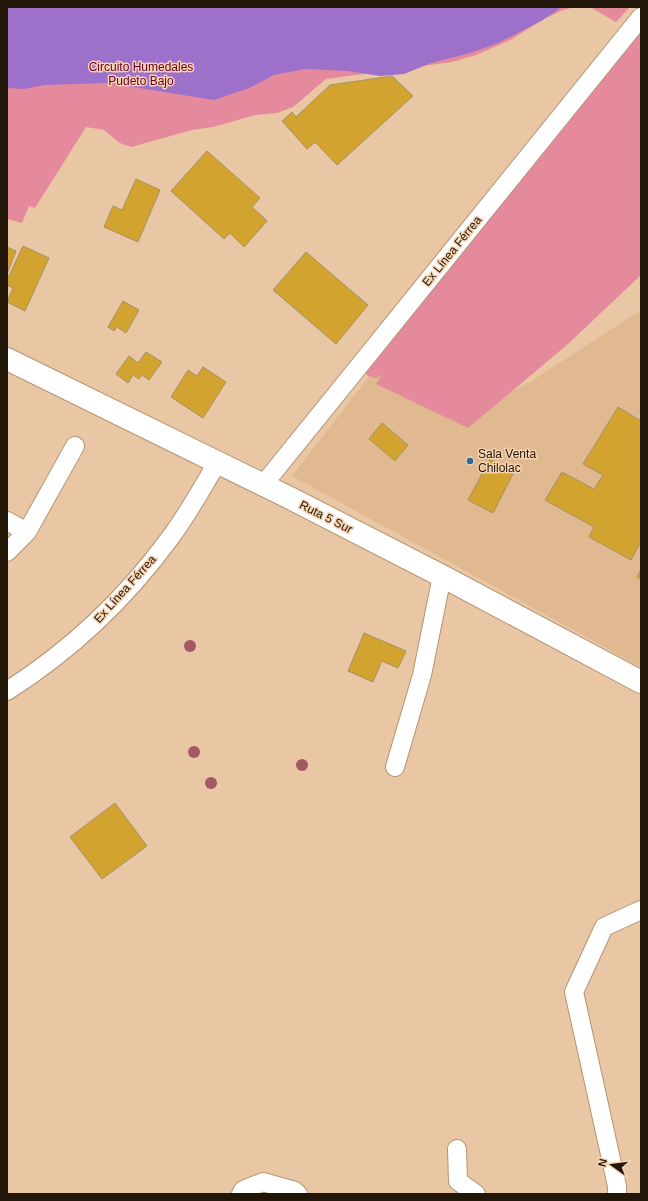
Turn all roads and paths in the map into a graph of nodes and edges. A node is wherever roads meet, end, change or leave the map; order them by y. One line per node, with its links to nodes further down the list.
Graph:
1 (641, 17): 5 (street, Ex Línea Férrea)
2 (7, 359): 4 (highway, Ruta 5 Sur)
3 (74, 446): 7 (street)
4 (217, 463): 5 (highway, Ruta 5 Sur); 11 (street, Ex Línea Férrea)
5 (263, 485): 9 (highway, Ruta 5 Sur)
6 (7, 521): 7 (street)
7 (27, 532): 8 (street)
8 (7, 552)
9 (442, 576): 10 (highway, Ruta 5 Sur); 12 (street)
10 (641, 682)
11 (7, 692)
12 (395, 767)
13 (641, 910): 18 (street)
14 (457, 1149): 17 (street)
15 (241, 1194): 16 (street)
16 (298, 1194)
17 (476, 1194)
18 (617, 1194)

